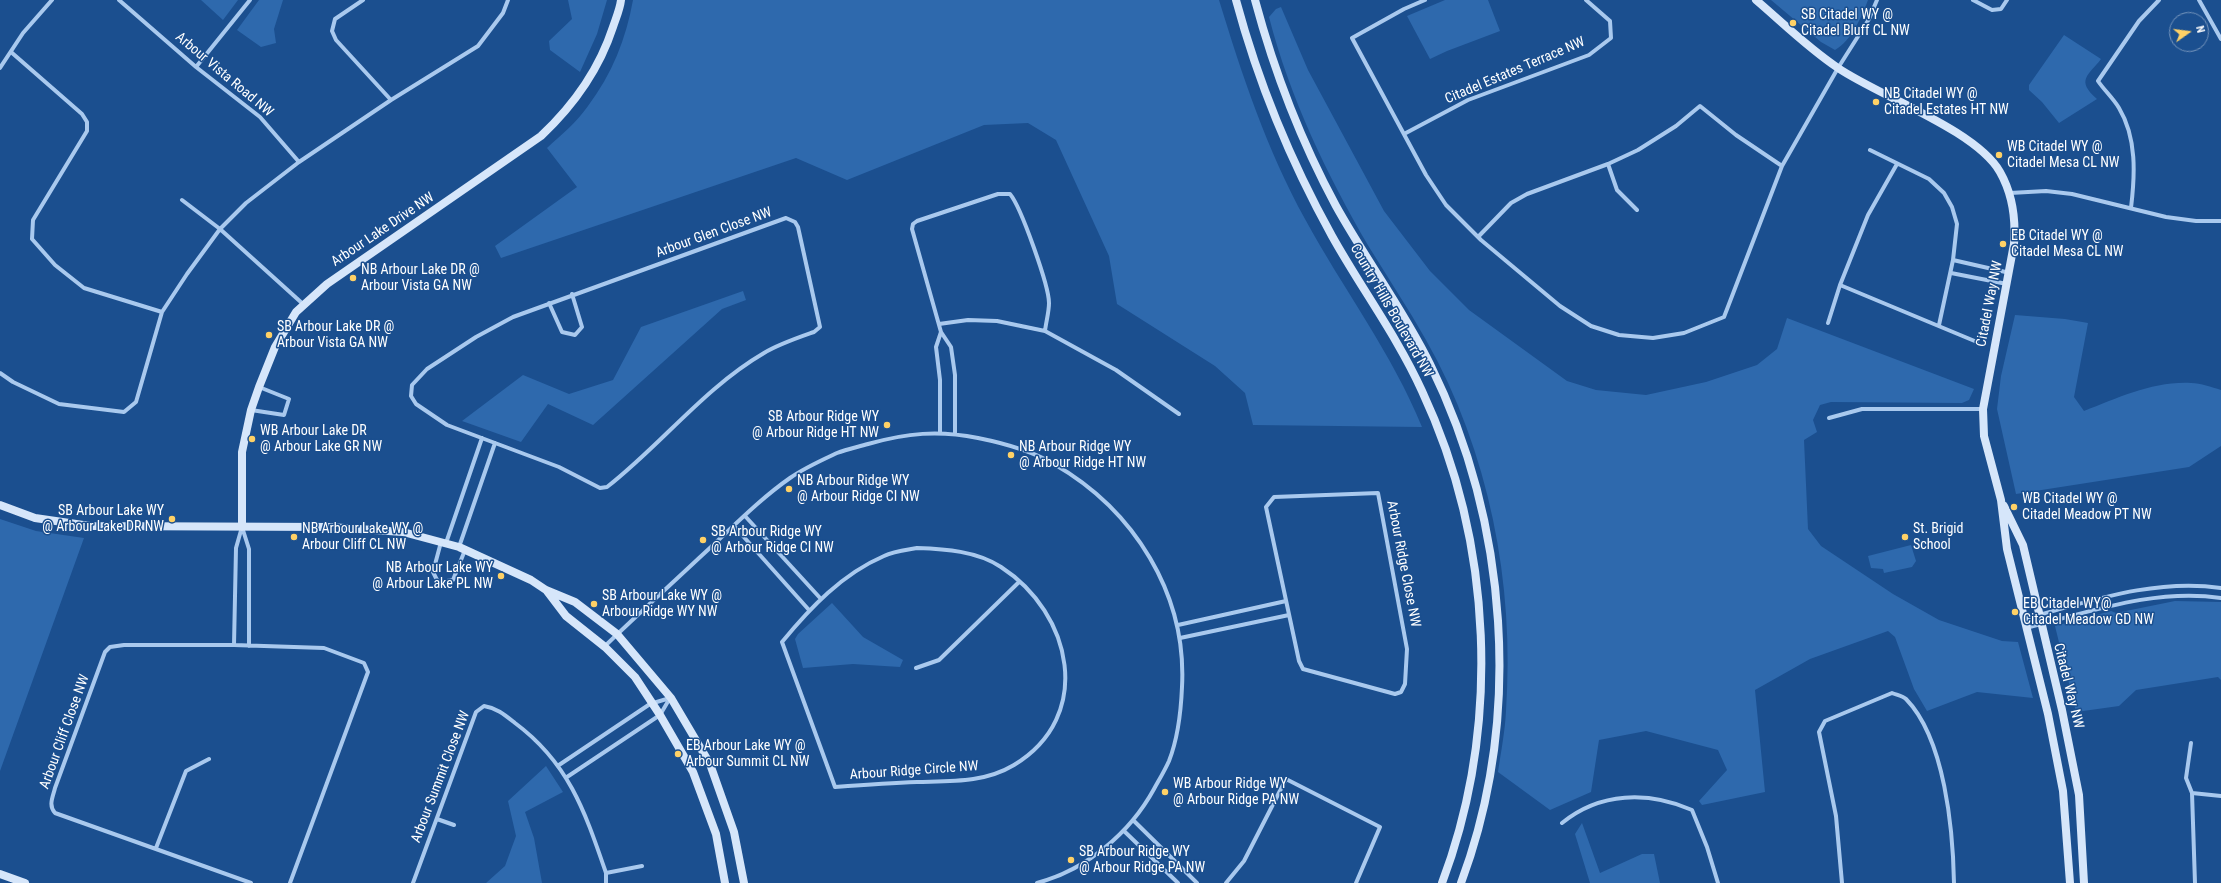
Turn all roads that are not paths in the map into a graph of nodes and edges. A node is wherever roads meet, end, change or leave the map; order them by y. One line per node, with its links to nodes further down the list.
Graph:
1 (52, 0): 18 (street)
2 (119, 0): 19 (street, Arbour Vista Road NW)
3 (250, 0): 19 (street)
4 (363, 0): 22 (street)
5 (508, 0): 22 (street)
6 (621, 0): 43 (street, Arbour Lake Drive NW)
7 (1236, 0): 122 (street, Country Hills Boulevard NW)
8 (1425, 0): 23 (street)
9 (1586, 0): 23 (street, Citadel Estates Terrace NW)
10 (1756, 0): 21 (street, Citadel Way NW)
11 (1877, 0): 21 (street)
12 (1973, 0): 13 (street)
13 (2007, 0)
14 (2159, 0): 31 (street)
15 (2199, 0): 17 (street)
16 (1255, 1): 123 (street, Country Hills Boulevard NW)
17 (2221, 39)
18 (11, 52): 20 (street); 44 (street)
19 (196, 67): 25 (street, Arbour Vista Road NW)
20 (0, 68)
21 (1838, 68): 28 (street); 29 (street, Citadel Way NW)
22 (391, 100): 25 (street)
23 (1404, 134): 35 (street)
24 (1870, 150): 27 (street)
25 (299, 162): 34 (street)
26 (1608, 164): 28 (street); 32 (street); 35 (street)
27 (1897, 164): 36 (street); 40 (street)
28 (1782, 166): 35 (street)
29 (2010, 193): 31 (street); 38 (street, Citadel Way NW)
30 (182, 200): 34 (street)
31 (2131, 208): 33 (street)
32 (1636, 210)
33 (2221, 221)
34 (220, 230): 43 (street); 44 (street)
35 (1478, 237)
36 (1953, 260): 37 (street); 38 (street)
37 (1951, 273): 39 (street); 47 (street)
38 (2010, 273): 39 (street, Citadel Way NW)
39 (2007, 284): 53 (street, Citadel Way NW)
40 (1840, 285): 45 (street); 47 (street)
41 (572, 294): 42 (street, Arbour Glen Close NW); 42 (street); 60 (street, Arbour Glen Close NW)
42 (549, 303): 59 (street, Arbour Glen Close NW)
43 (303, 304): 52 (street, Arbour Lake Drive NW)
44 (162, 312): 51 (street)
45 (1828, 323)
46 (939, 324): 48 (street); 48 (street); 49 (street)
47 (1939, 325): 50 (street)
48 (1045, 331): 55 (street)
49 (941, 332): 57 (street); 58 (street)
50 (1977, 342)
51 (0, 373)
52 (259, 386): 54 (street, Arbour Lake Drive NW); 54 (street)
53 (1983, 409): 56 (street); 61 (street, Citadel Way NW)
54 (251, 410): 64 (street, Arbour Lake Drive NW)
55 (1179, 414)
56 (1829, 418)
57 (940, 433): 58 (street); 63 (street)
58 (955, 434): 78 (street)
59 (482, 438): 60 (street, Arbour Glen Close NW); 66 (street)
60 (496, 443): 67 (street)
61 (2001, 500): 76 (street, Citadel Way NW); 77 (street, Citadel Way NW)
62 (0, 505): 64 (street)
63 (745, 516): 65 (street); 72 (street)
64 (242, 526): 66 (street); 83 (street); 84 (street)
65 (734, 526): 74 (street); 81 (street)
66 (444, 542): 67 (street); 67 (street)
67 (463, 548): 70 (street)
68 (1020, 582): 72 (street, Arbour Ridge Circle NW); 74 (street, Arbour Ridge Circle NW); 86 (street)
69 (2221, 588): 76 (street)
70 (546, 590): 81 (street); 85 (street)
71 (2221, 598): 79 (street)
72 (821, 599): 74 (street, Arbour Ridge Circle NW)
73 (1286, 600): 75 (street, Arbour Ridge Close NW); 75 (street, Arbour Ridge Close NW); 78 (street)
74 (809, 610)
75 (1288, 615): 82 (street)
76 (2038, 615): 77 (street); 79 (street, Citadel Way NW)
77 (2024, 619): 80 (street, Citadel Way NW)
78 (1178, 625): 82 (street)
79 (2040, 625): 80 (street); 89 (street, Citadel Way NW)
80 (2026, 628): 90 (street, Citadel Way NW)
81 (617, 634): 85 (street); 87 (street)
82 (1180, 638): 99 (street)
83 (234, 645): 84 (street, Arbour Cliff Close NW); 103 (street, Arbour Cliff Close NW)
84 (249, 646): 112 (street, Arbour Cliff Close NW)
85 (604, 647): 88 (street)
86 (916, 668)
87 (671, 698): 88 (street); 91 (street); 116 (street)
88 (650, 704): 91 (street); 94 (street)
89 (2062, 710): 90 (street); 106 (street, Citadel Way NW)
90 (2048, 714): 105 (street, Citadel Way NW)
91 (660, 716): 95 (street); 115 (street)
92 (2191, 743): 96 (street)
93 (209, 759): 103 (street)
94 (559, 765): 95 (street, Arbour Summit Close NW); 98 (street, Arbour Summit Close NW)
95 (567, 777): 107 (street, Arbour Summit Close NW)
96 (2192, 793): 97 (street); 129 (street)
97 (2221, 796)
98 (436, 819): 101 (street); 113 (street, Arbour Summit Close NW)
99 (1133, 820): 102 (street); 119 (street)
100 (1562, 823): 124 (street)
101 (454, 825)
102 (1124, 831): 109 (street); 118 (street)
103 (156, 848): 111 (street, Arbour Cliff Close NW)
104 (642, 866): 107 (street)
105 (2070, 872): 106 (street); 127 (street, Citadel Way NW)
106 (2084, 872): 128 (street, Citadel Way NW)
107 (606, 873): 114 (street, Arbour Summit Close NW)
108 (0, 874): 110 (street)
109 (1047, 882): 117 (street)
110 (25, 883)
111 (251, 883)
112 (290, 883)
113 (413, 883)
114 (606, 883)
115 (725, 883)
116 (744, 883)
117 (1037, 883)
118 (1178, 883)
119 (1197, 883)
120 (1226, 883): 121 (street)
121 (1356, 883)
122 (1442, 883)
123 (1461, 883)
124 (1718, 883)
125 (1842, 883): 126 (street)
126 (1954, 883)
127 (2070, 883)
128 (2084, 883)
129 (2195, 883)

